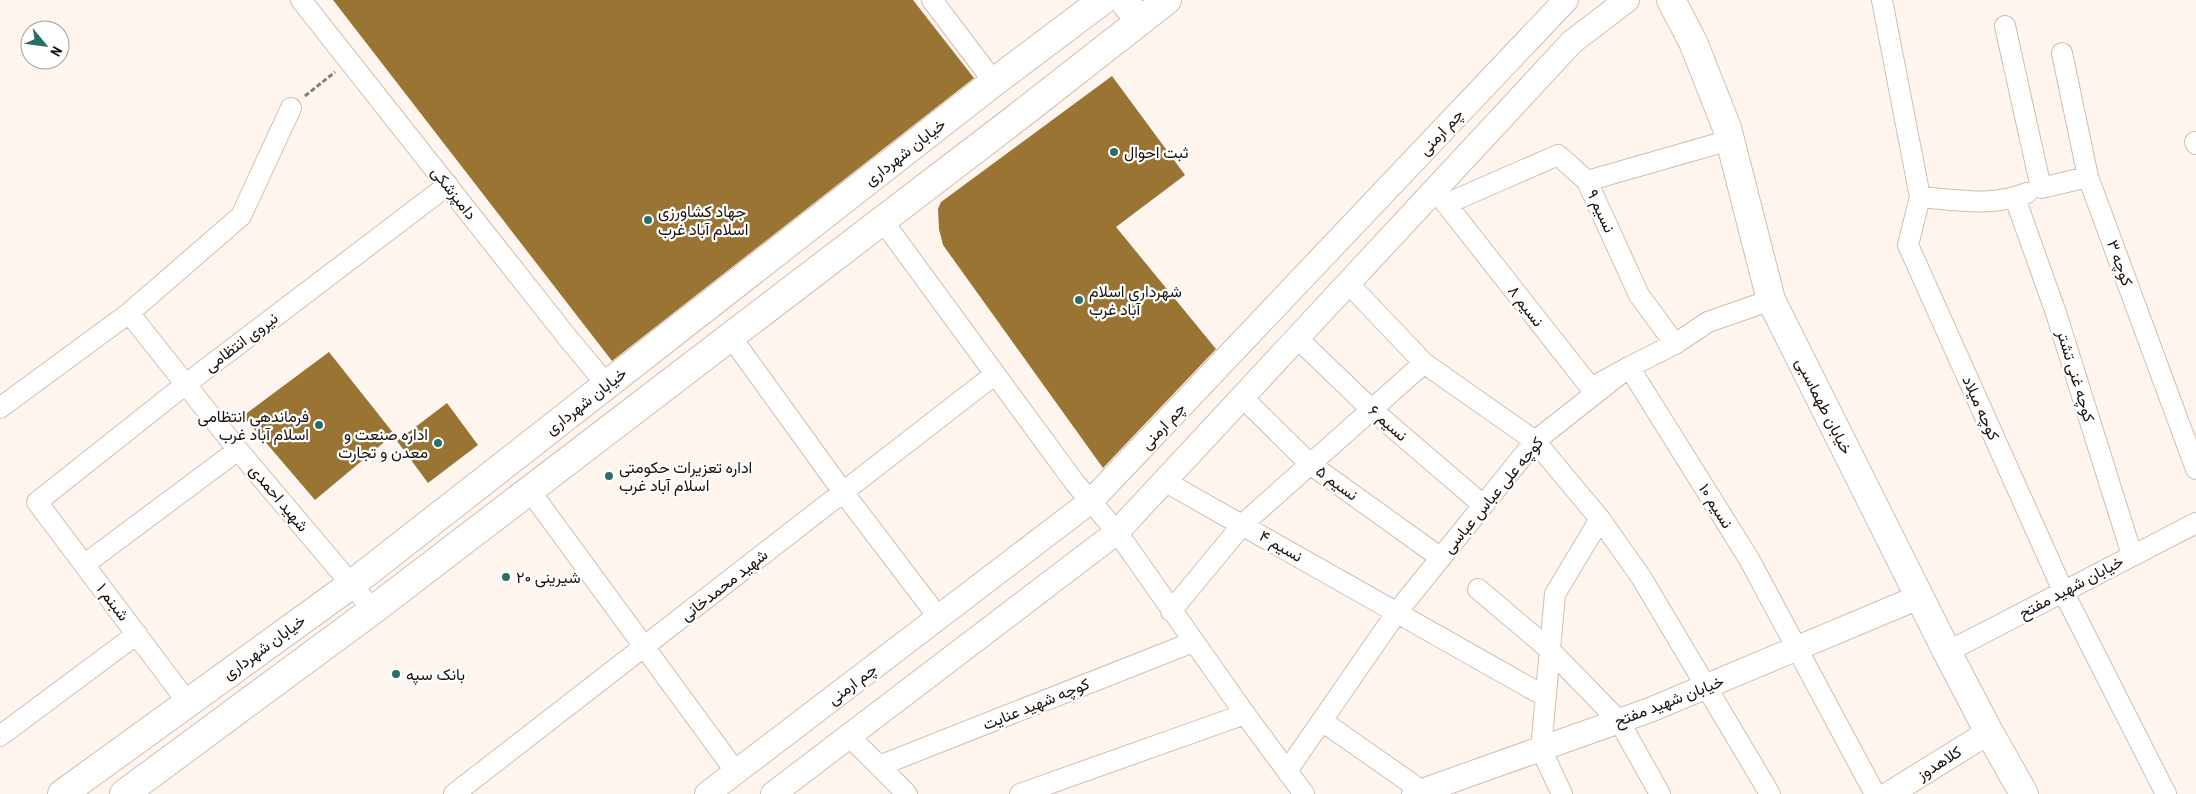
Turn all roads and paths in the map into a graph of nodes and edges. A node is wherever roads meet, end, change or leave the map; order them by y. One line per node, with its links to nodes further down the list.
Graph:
1 (302, 0): 12 (street, دامپزشکی)
2 (932, 0): 13 (street)
3 (1103, 0): 13 (main road, خیابان شهرداری)
4 (1167, 0): 9 (main road)
5 (1566, 0): 45 (street, چم ارمنی)
6 (1627, 0): 20 (street)
7 (1671, 0): 15 (main road, خیابان طهماسبی)
8 (1882, 0): 21 (street, کوچه میلاد)
9 (1132, 10): 23 (main road)
10 (2005, 26): 19 (street)
11 (2062, 53): 16 (street, کوچه ۳)
12 (349, 60): 14 (path); 18 (street, دامپزشکی)
13 (994, 82): 34 (main road, خیابان شهرداری)
14 (291, 108): 26 (street)
15 (1730, 140): 17 (street, نسیم ۹); 25 (main road, خیابان طهماسبی)
16 (2088, 177): 19 (street); 41 (street, کوچه ۳)
17 (1587, 180): 20 (street); 29 (street, نسیم ۹)
18 (448, 185): 33 (street, نیروی انتظامی); 34 (street, دامپزشکی)
19 (2041, 188): 22 (street)
20 (1441, 197): 24 (street); 31 (street, نسیم ۸)
21 (1920, 197): 22 (street); 57 (street, کوچه میلاد)
22 (2015, 198): 52 (street, کوچه غنی تشتر)
23 (882, 220): 27 (main road); 32 (street)
24 (1348, 283): 28 (street); 30 (street)
25 (1771, 300): 29 (street, کوچه علی عباس عباسی); 58 (main road, خیابان طهماسبی)
26 (129, 313): 33 (street, شهید احمدی); 36 (street)
27 (731, 337): 43 (main road); 44 (street)
28 (1297, 338): 35 (street); 37 (street, نسیم ۶)
29 (1675, 344): 31 (street, کوچه علی عباس عباسی)
30 (1424, 363): 37 (street); 38 (street)
31 (1630, 367): 38 (street, کوچه علی عباس عباسی); 66 (street, نسیم ۱۰)
32 (994, 375): 44 (street, شهید محمدخانی); 45 (street)
33 (186, 384): 39 (street, شهید احمدی); 46 (street, نیروی انتظامی)
34 (607, 384): 55 (main road, خیابان شهرداری)
35 (1242, 396): 40 (street, نسیم ۵); 42 (street)
36 (0, 408)
37 (1371, 409): 40 (street); 47 (street, نسیم ۶)
38 (1535, 441): 47 (street, کوچه علی عباس عباسی); 48 (street)
39 (238, 450): 54 (street); 55 (street, شهید احمدی)
40 (1310, 464): 50 (street); 53 (street, نسیم ۵)
41 (2196, 469)
42 (1164, 481): 50 (street, نسیم ۴); 51 (street)
43 (530, 491): 59 (main road); 65 (street)
44 (843, 492): 62 (street); 65 (street, شهید محمدخانی)
45 (1091, 501): 51 (street); 62 (street, چم ارمنی)
46 (37, 502): 54 (street, شبنم ۱)
47 (1483, 505): 53 (street, کوچه علی عباس عباسی)
48 (1600, 519): 67 (street); 69 (street)
49 (2196, 523): 52 (street, خیابان شهید مفتح)
50 (1242, 524): 60 (street); 61 (street, نسیم ۴)
51 (1117, 532): 60 (street); 77 (street)
52 (2132, 555): 57 (street, خیابان شهید مفتح)
53 (1441, 558): 61 (street, کوچه علی عباس عباسی)
54 (84, 564): 63 (street, شبنم ۱)
55 (352, 584): 59 (street, شهید احمدی); 71 (main road, خیابان شهرداری)
56 (1478, 589): 67 (street)
57 (2064, 593): 68 (street, خیابان شهید مفتح); 97 (street, کوچه میلاد)
58 (1919, 596): 66 (street, خیابان شهید مفتح); 68 (main road, خیابان طهماسبی)
59 (373, 610): 85 (main road)
60 (1171, 611): 64 (street)
61 (1397, 612): 70 (street, نسیم ۴); 73 (street, کوچه علی عباس عباسی)
62 (939, 618): 81 (street, چم ارمنی)
63 (137, 634): 71 (street, شبنم ۱); 76 (street)
64 (1193, 642): 72 (street); 79 (street, کوچه شهید عنایت)
65 (644, 647): 81 (street); 86 (street, شهید محمدخانی)
66 (1797, 649): 69 (street, خیابان شهید مفتح); 94 (street, نسیم ۱۰)
67 (1550, 650): 70 (street); 74 (street)
68 (1947, 652): 75 (main road, خیابان طهماسبی)
69 (1705, 687): 74 (street, خیابان شهید مفتح); 93 (street)
70 (1546, 697): 78 (street)
71 (188, 703): 84 (main road, خیابان شهرداری)
72 (1244, 714): 80 (street); 89 (street)
73 (1322, 721): 80 (street, کوچه علی عباس عباسی); 83 (street)
74 (1619, 721): 78 (street, خیابان شهید مفتح); 92 (street)
75 (1989, 732): 95 (street, کلاهدوز); 96 (main road, خیابان طهماسبی)
76 (0, 736)
77 (850, 737): 79 (street); 82 (street)
78 (1541, 749): 83 (street, خیابان شهید مفتح); 91 (street)
79 (879, 766): 88 (street)
80 (1287, 771): 90 (street)
81 (736, 772): 87 (street, چم ارمنی)
82 (777, 793)
83 (1418, 793)
84 (62, 794)
85 (124, 794)
86 (454, 794)
87 (707, 794)
88 (907, 794)
89 (1020, 794)
90 (1304, 794)
91 (1562, 794)
92 (1660, 794)
93 (1770, 794)
94 (1875, 794)
95 (1889, 794)
96 (2024, 794)
97 (2166, 794)

